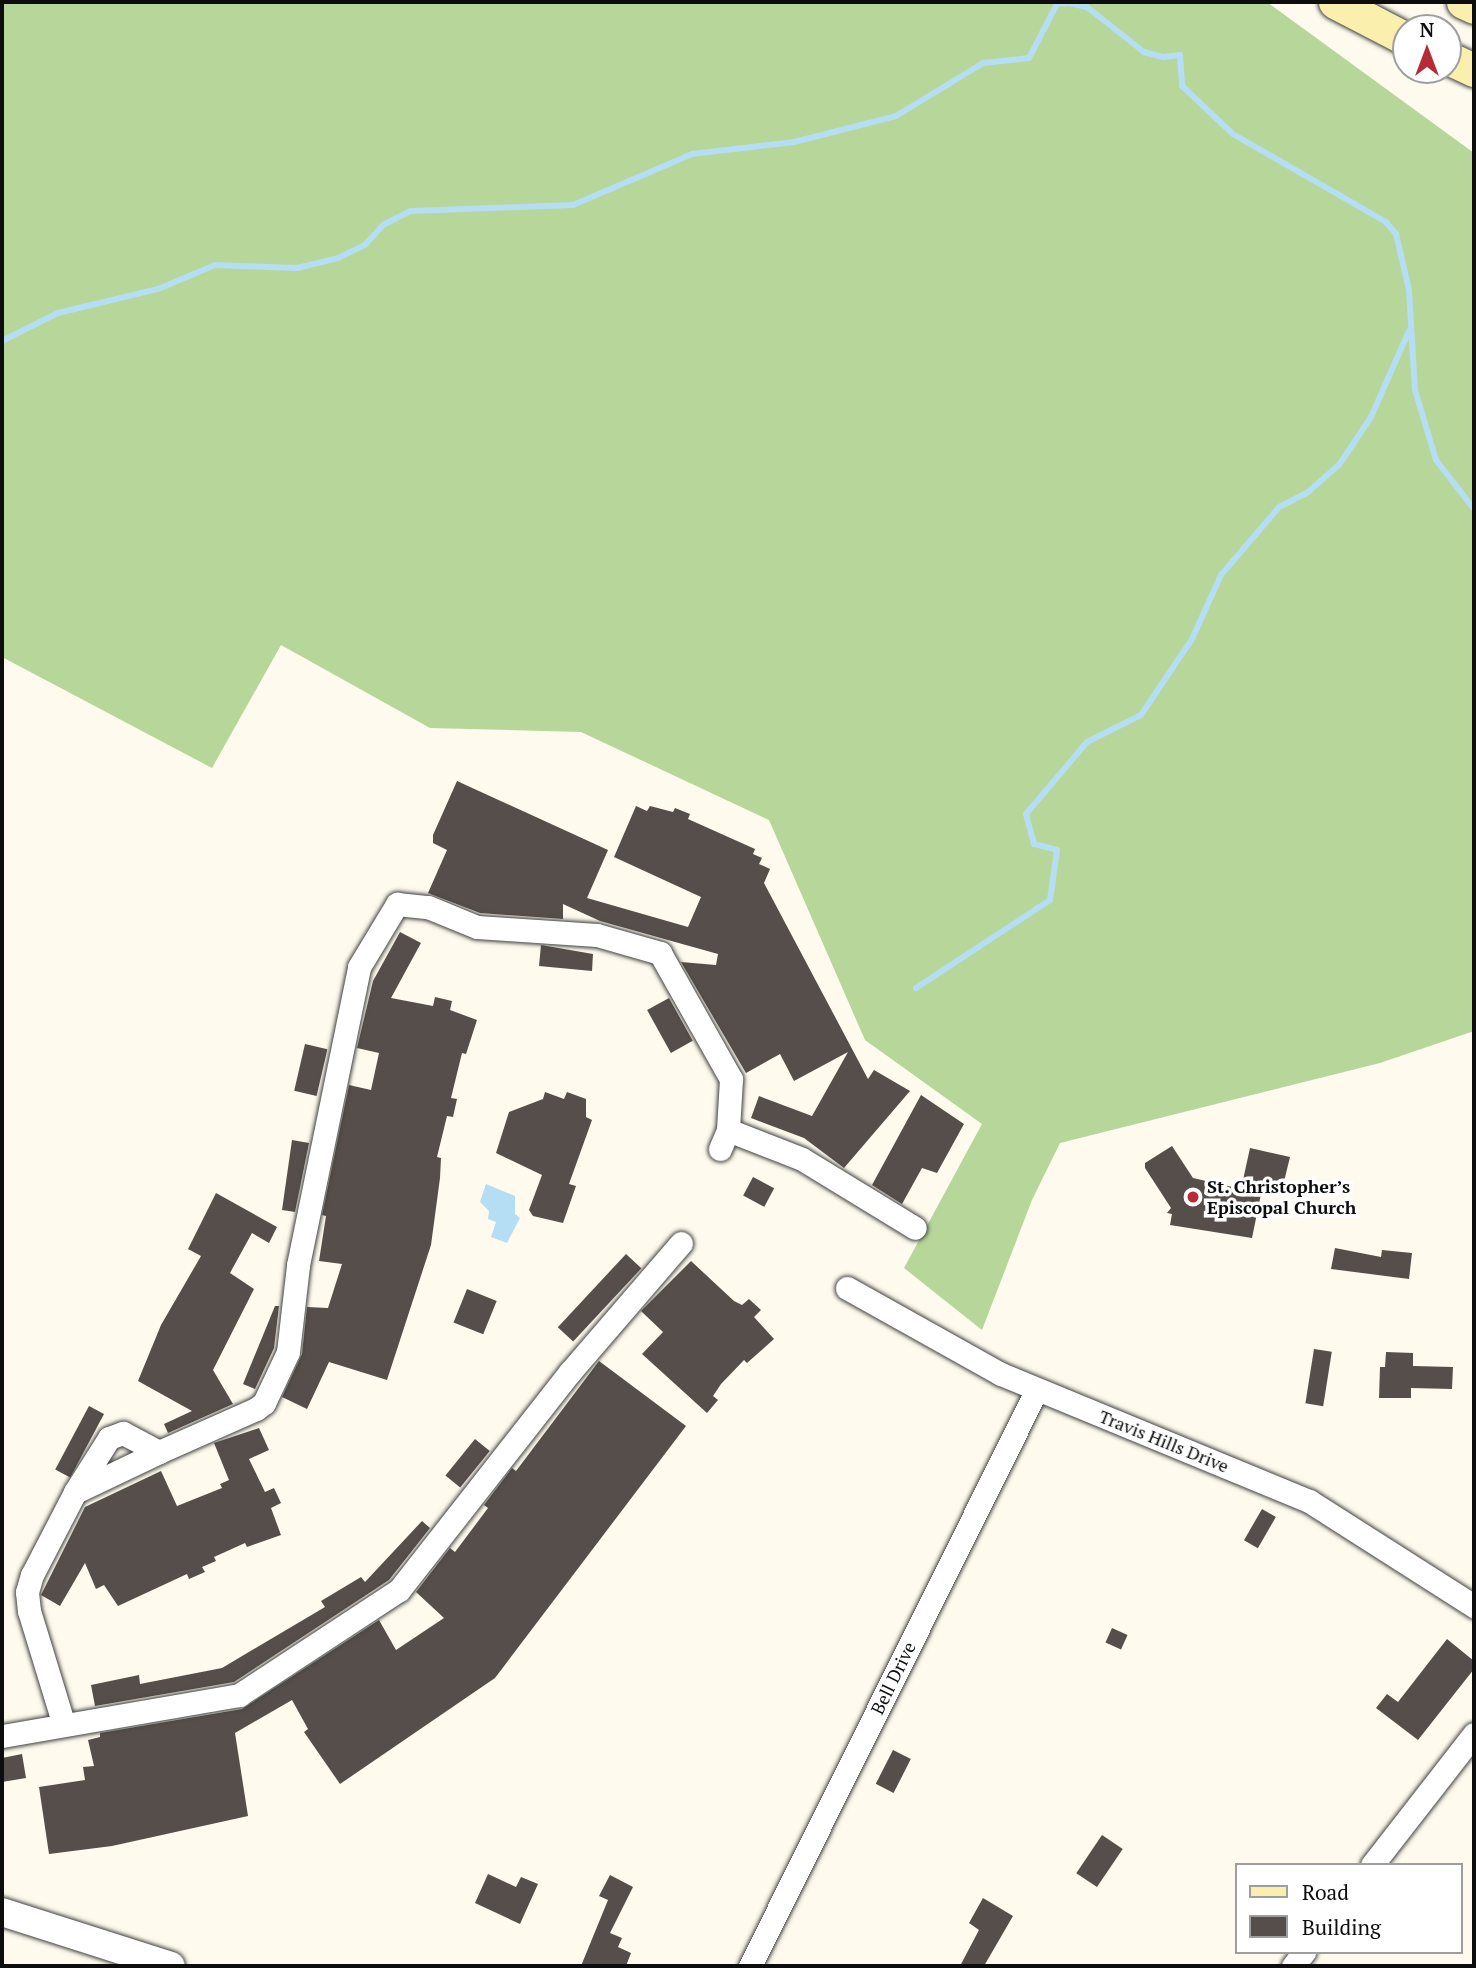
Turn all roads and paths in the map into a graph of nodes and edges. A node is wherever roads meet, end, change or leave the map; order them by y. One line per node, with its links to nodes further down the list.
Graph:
1 (1335, 2): 4 (main road)
2 (1463, 2): 3 (main road)
3 (1474, 7)
4 (1392, 32)
5 (915, 1228): 9 (street)
6 (681, 1243): 12 (street)
7 (847, 1288): 8 (street, Travis Hills Drive)
8 (1037, 1389): 11 (street, Travis Hills Drive); 18 (street, Bell Drive)
9 (159, 1452): 10 (street); 10 (street)
10 (75, 1492): 12 (street)
11 (1474, 1606)
12 (63, 1722): 14 (street)
13 (1474, 1734): 15 (street)
14 (2, 1736)
15 (1374, 1863)
16 (2, 1912): 17 (street)
17 (171, 1966)
18 (750, 1966)

